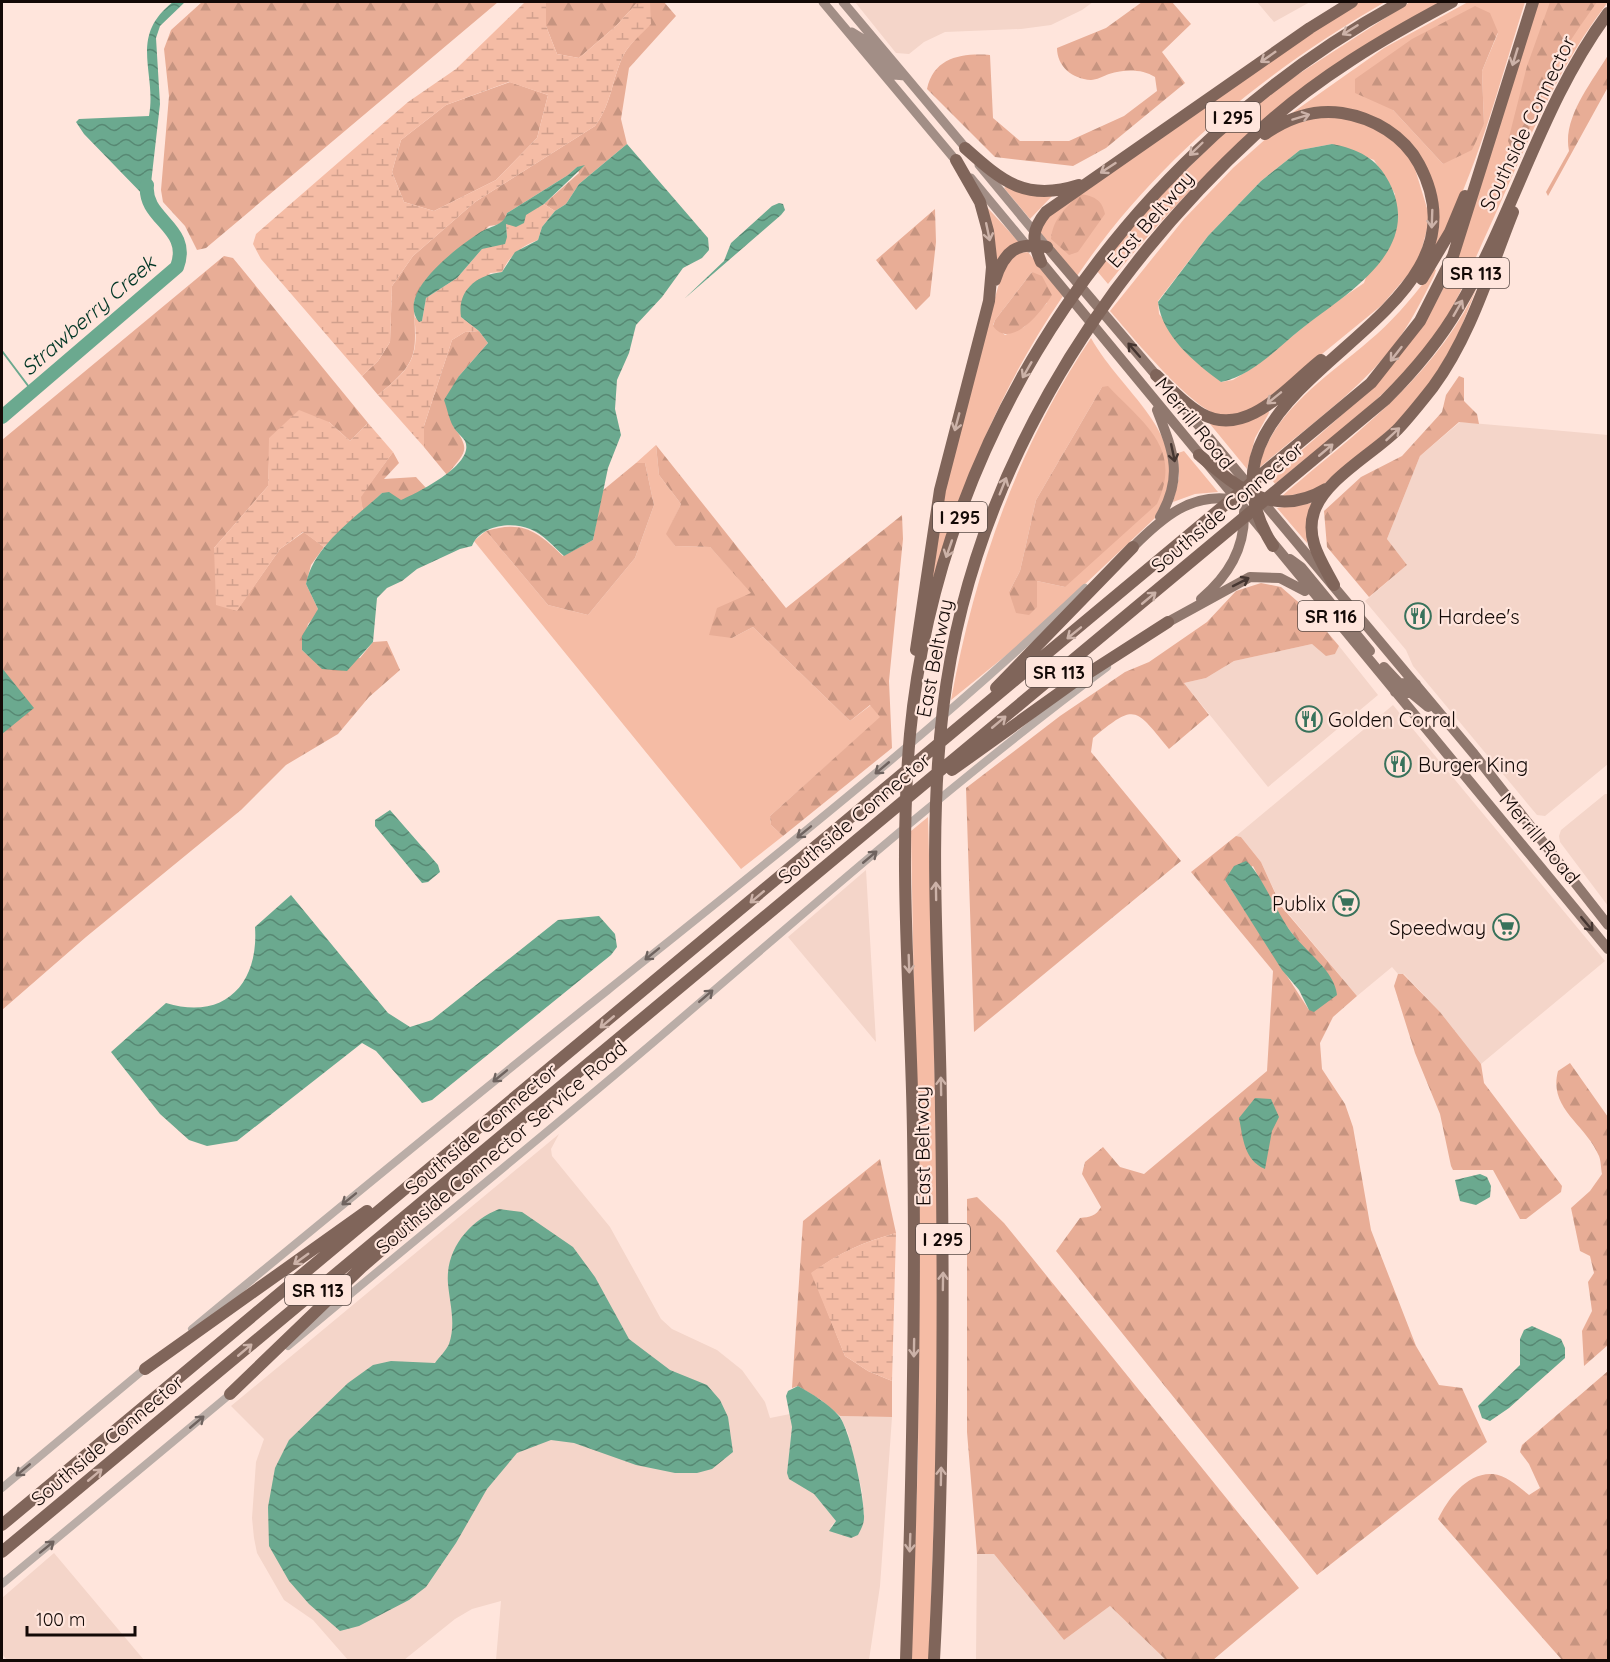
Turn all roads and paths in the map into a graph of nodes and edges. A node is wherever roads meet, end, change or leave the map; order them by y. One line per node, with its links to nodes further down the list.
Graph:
1 (823, 2): 9 (main road)
2 (835, 2): 7 (main road)
3 (1352, 2): 17 (highway, one-way to 17)
4 (1401, 2): 39 (highway, East Beltway / I 295, one-way to 39)
5 (1452, 2): 14 (highway, East Beltway / I 295)
6 (1533, 2): 16 (highway, Southside Connector / SR 113, one-way to 16)
7 (845, 4): 10 (main road, Merrill Road)
8 (1608, 13): 12 (highway, Southside Connector / SR 113)
9 (847, 30): 10 (main road); 11 (main road)
10 (905, 76): 13 (main road, Merrill Road / SR 116)
11 (894, 85): 13 (main road); 15 (main road)
12 (1547, 118): 28 (highway, one-way to 12); 42 (highway, Southside Connector / SR 113, one-way to 12)
13 (962, 144): 17 (highway); 18 (main road, Merrill Road / SR 116)
14 (1233, 157): 22 (highway, one-way to 22); 50 (highway, East Beltway / I 295, one-way to 14)
15 (956, 160): 19 (main road); 23 (highway, one-way to 23)
16 (1480, 169): 26 (highway); 40 (highway, Southside Connector / SR 113, one-way to 40)
17 (1086, 182): 18 (highway)
18 (1033, 230): 19 (highway); 20 (main road, Merrill Road / SR 116)
19 (1030, 244): 20 (highway); 21 (highway); 23 (highway)
20 (1047, 247): 24 (main road, Merrill Road / SR 116, one-way to 20)
21 (1041, 262): 25 (main road, Merrill Road)
22 (1401, 294): 24 (highway, one-way to 24); 26 (highway)
23 (989, 301): 39 (highway, one-way to 39)
24 (1156, 375): 29 (main road, Merrill Road / SR 116)
25 (1152, 398): 27 (main road, Merrill Road); 30 (main road, one-way to 30)
26 (1278, 412): 29 (highway)
27 (1198, 455): 29 (highway)
28 (1332, 485): 29 (highway); 33 (highway)
29 (1249, 499): 30 (main road); 31 (highway); 33 (main road, Merrill Road / SR 116); 35 (main road)
30 (1157, 523): 32 (main road)
31 (1273, 546): 34 (main road, Merrill Road / SR 116); 37 (main road)
32 (1133, 548): 40 (highway); 47 (street, Southside Connector, one-way to 47)
33 (1334, 585): 37 (main road, Merrill Road / SR 116)
34 (1324, 606): 35 (main road, one-way to 34); 38 (main road, Merrill Road / SR 116)
35 (1189, 609): 36 (main road)
36 (1168, 622): 42 (highway); 48 (street, Southside Connector Service Road, one-way to 36)
37 (1416, 684): 41 (main road, Merrill Road / SR 116)
38 (1395, 692): 41 (main road); 44 (main road, Merrill Road / SR 116, one-way to 44)
39 (913, 711): 54 (highway, East Beltway / I 295, one-way to 54)
40 (977, 712): 46 (highway, Southside Connector / SR 113, one-way to 46)
41 (1474, 754): 43 (main road, Merrill Road / SR 116)
42 (890, 814): 45 (highway, Southside Connector / SR 113)
43 (1608, 925)
44 (1608, 950)
45 (634, 1027): 48 (highway); 52 (highway, Southside Connector / SR 113, one-way to 45)
46 (402, 1191): 47 (highway, one-way to 47); 51 (highway, Southside Connector / SR 113)
47 (144, 1369): 49 (street, Southside Connector, one-way to 49)
48 (230, 1394): 53 (street, Southside Connector Service Road, one-way to 48)
49 (2, 1488)
50 (940, 1502): 57 (highway, East Beltway / I 295); 58 (highway)
51 (2, 1525)
52 (2, 1552)
53 (2, 1584)
54 (909, 1592): 55 (highway); 56 (highway, East Beltway / I 295)
55 (899, 1660)
56 (906, 1660)
57 (934, 1660)
58 (942, 1660)

